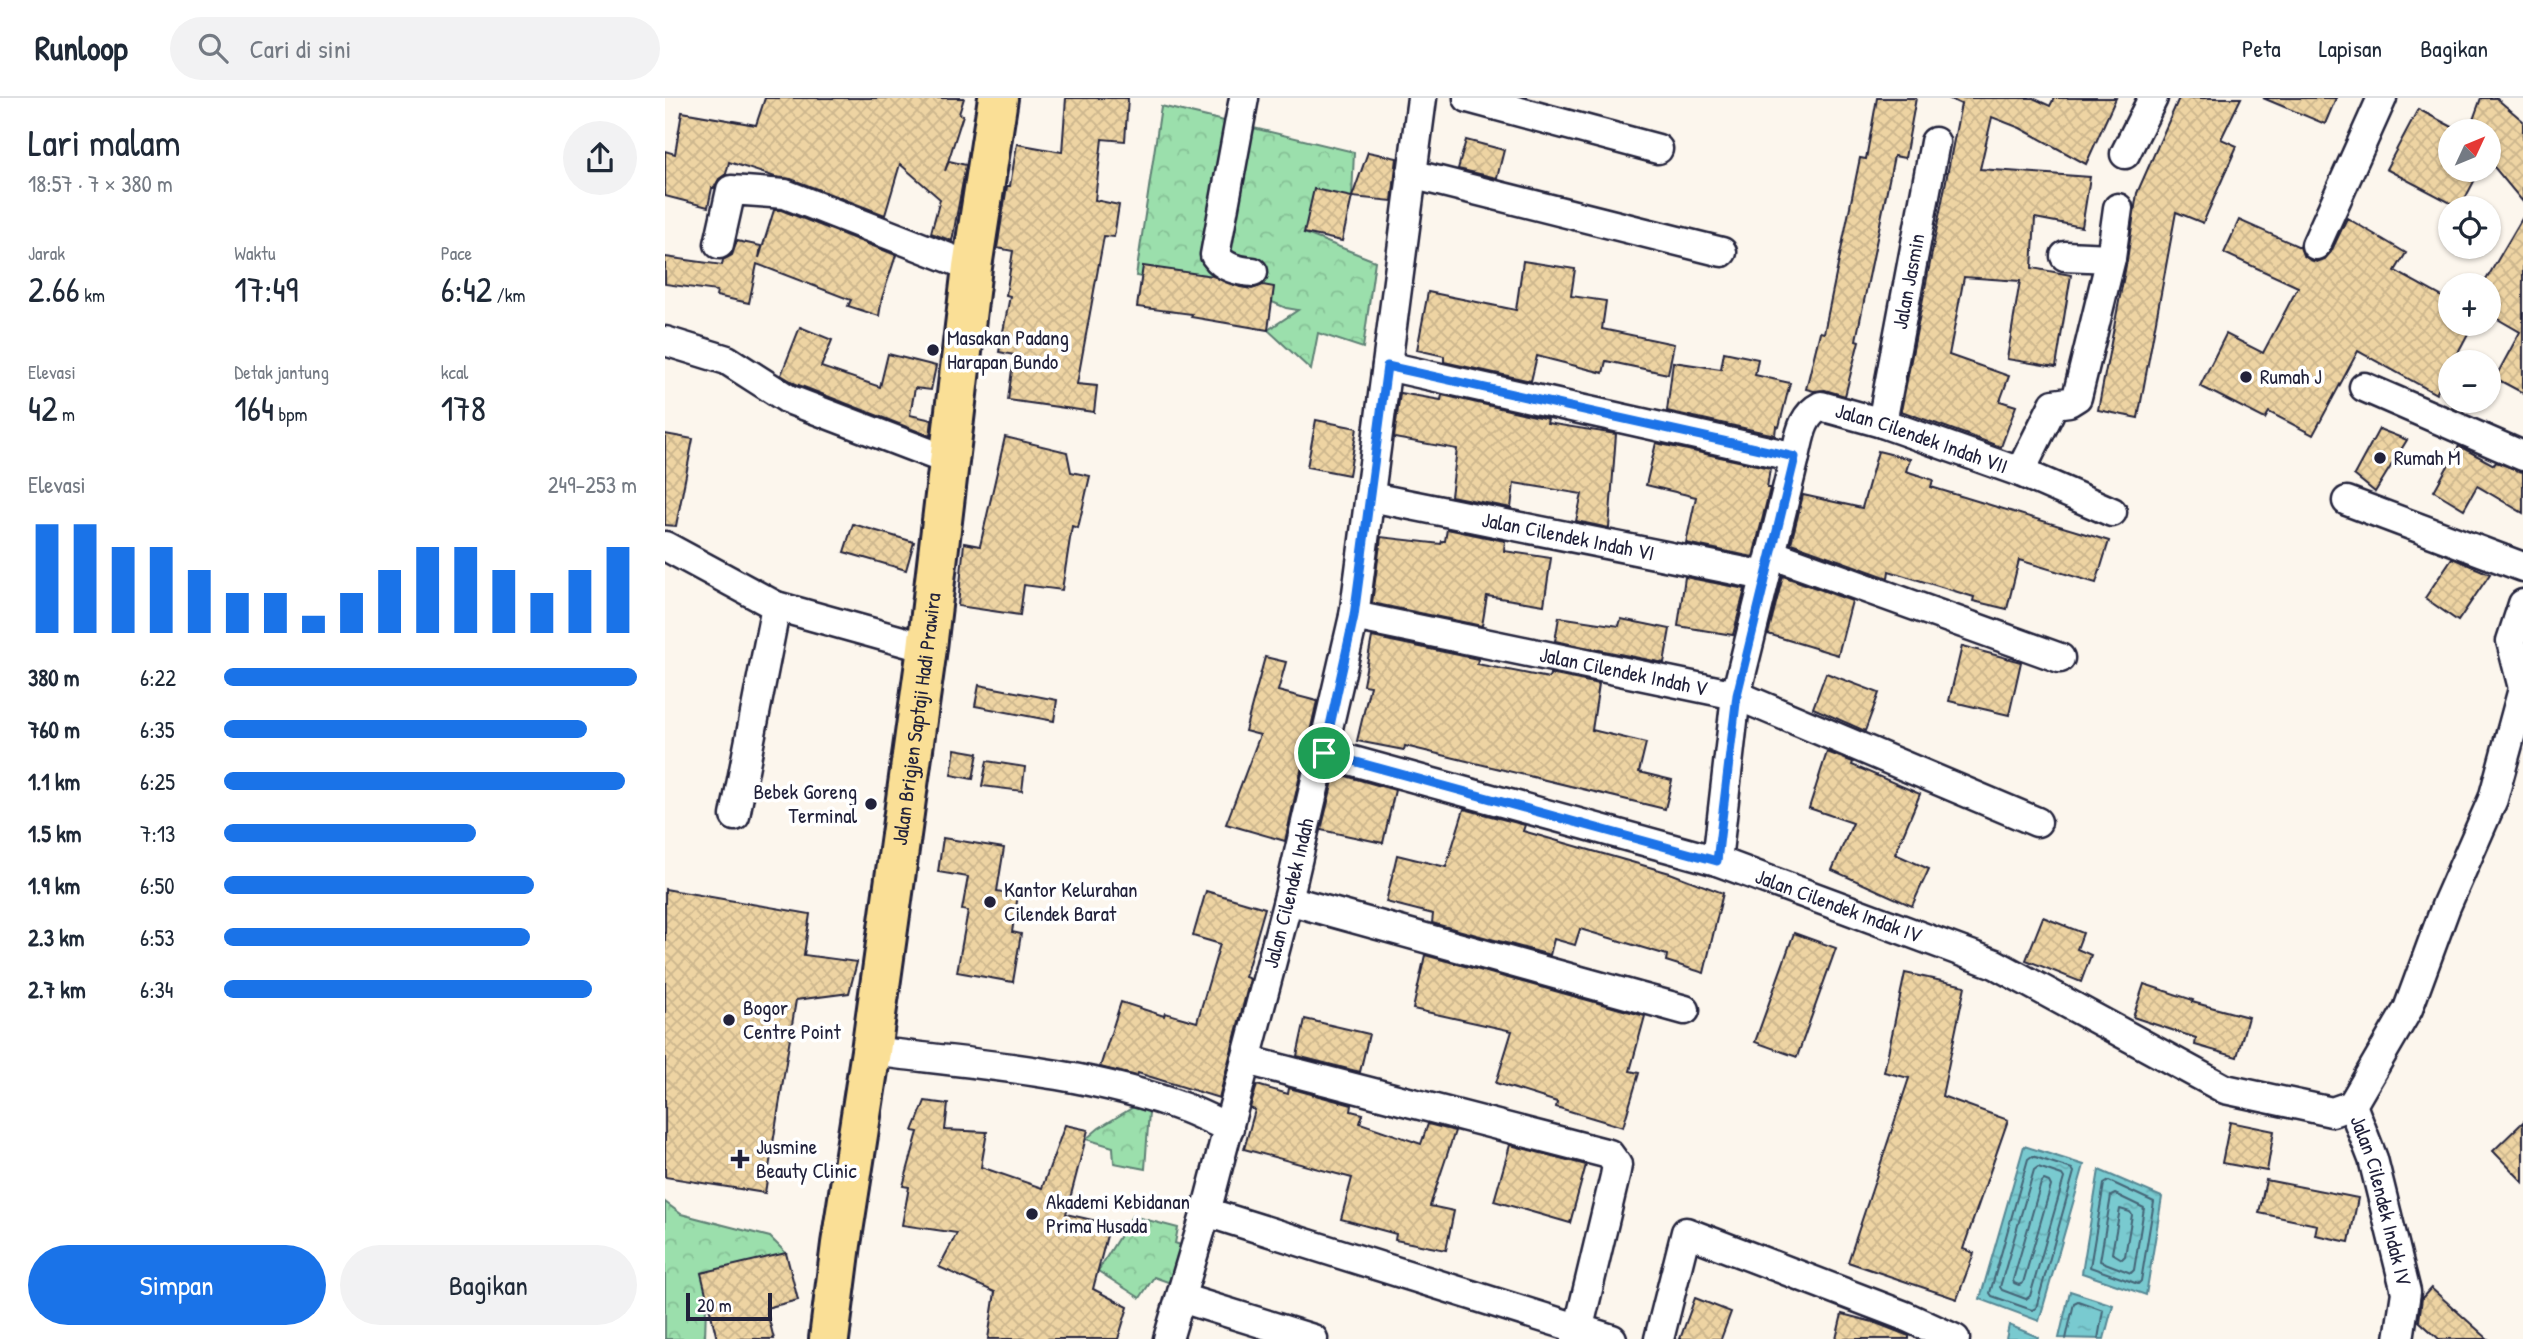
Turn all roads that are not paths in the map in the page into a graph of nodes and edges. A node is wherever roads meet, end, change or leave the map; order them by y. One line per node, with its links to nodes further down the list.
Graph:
1 (998, 98): 17 (main road, Jalan Brigjen Saptaji Hadi Prawira)
2 (1244, 98): 18 (street)
3 (1422, 98): 10 (street, Jalan Cilendek Indah)
4 (1468, 98): 8 (street)
5 (2153, 98): 9 (street)
6 (2382, 98): 13 (street)
7 (1935, 142): 22 (street, Jalan Jasmin)
8 (1658, 149)
9 (2125, 154)
10 (1412, 174): 14 (street); 20 (street, Jalan Cilendek Indah)
11 (2118, 208): 16 (street)
12 (719, 244): 17 (street)
13 (2316, 245)
14 (1722, 251)
15 (2065, 256): 16 (street)
16 (2111, 258): 26 (street)
17 (972, 267): 25 (main road, Jalan Brigjen Saptaji Hadi Prawira)
18 (1253, 272)
19 (665, 341): 25 (street)
20 (1387, 366): 24 (street); 27 (street, Jalan Cilendek Indah)
21 (2364, 387): 23 (street)
22 (1882, 423): 24 (street, Jalan Cilendek Indah VII); 26 (street, Jalan Cilendek Indah VII)
23 (2523, 456)
24 (1795, 457): 31 (street)
25 (950, 461): 36 (main road, Jalan Brigjen Saptaji Hadi Prawira)
26 (2020, 472): 29 (street, Jalan Cilendek Indah VII)
27 (1371, 497): 31 (street, Jalan Cilendek Indah VI); 35 (street, Jalan Cilendek Indah)
28 (2347, 501): 32 (street)
29 (2112, 512)
30 (665, 546): 34 (street)
31 (1768, 565): 37 (street, Jalan Cilendek Indah VI); 39 (street)
32 (2523, 567)
33 (2523, 604): 38 (street)
34 (776, 606): 36 (street); 41 (street)
35 (1354, 616): 39 (street, Jalan Cilendek Indah V); 40 (street, Jalan Cilendek Indah)
36 (927, 648): 46 (main road, Jalan Brigjen Saptaji Hadi Prawira)
37 (2060, 657)
38 (2523, 688): 48 (street)
39 (1737, 695): 42 (street, Jalan Cilendek Indah V); 43 (street)
40 (1324, 753): 43 (street, Jalan Cilendek Indak IV); 44 (street, Jalan Cilendek Indah)
41 (735, 816)
42 (2037, 822)
43 (1717, 861): 48 (street, Jalan Cilendek Indak IV)
44 (1288, 900): 45 (street); 47 (street, Jalan Cilendek Indah)
45 (1685, 1010)
46 (871, 1051): 49 (street); 53 (main road, Jalan Brigjen Saptaji Hadi Prawira)
47 (1246, 1060): 49 (street, Jalan Cilendek Indah); 52 (street)
48 (2342, 1109): 59 (street, Jalan Cilendek Indak IV)
49 (1229, 1128): 50 (street, Jalan Cilendek Indah)
50 (1206, 1212): 51 (street, Jalan Cilendek Indah); 52 (street)
51 (1181, 1298): 54 (street, Jalan Cilendek Indah); 55 (street)
52 (1577, 1334): 56 (street)
53 (829, 1339)
54 (1168, 1339)
55 (1313, 1339)
56 (1612, 1339)
57 (1659, 1339): 58 (street)
58 (1955, 1339)
59 (2399, 1339)

